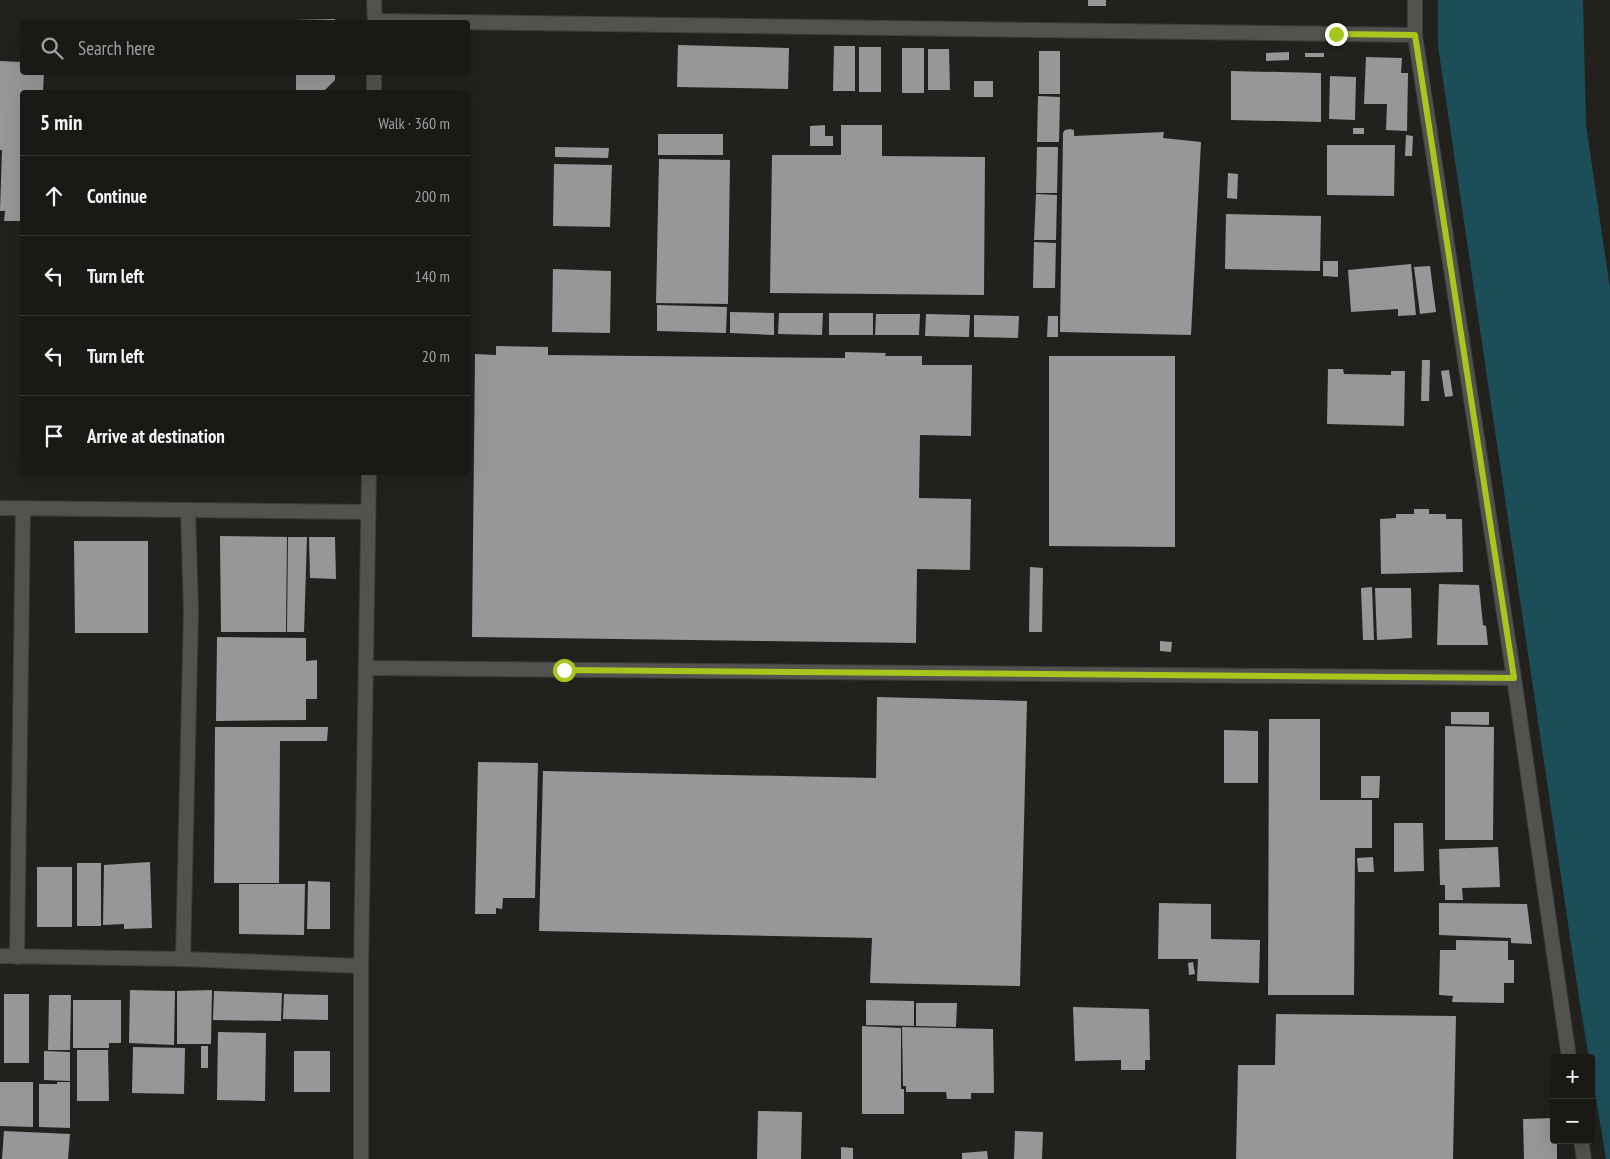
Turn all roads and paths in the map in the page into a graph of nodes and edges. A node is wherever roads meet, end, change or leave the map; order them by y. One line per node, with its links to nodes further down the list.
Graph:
1 (374, 0): 3 (street)
2 (1415, 0): 5 (street)
3 (375, 20)
4 (470, 23): 5 (street)
5 (1415, 35): 14 (street)
6 (374, 75): 7 (street)
7 (374, 90)
8 (369, 475): 12 (street)
9 (0, 508): 10 (street)
10 (23, 508): 11 (street); 16 (street)
11 (188, 511): 12 (street); 17 (street)
12 (368, 512): 13 (street)
13 (366, 668): 14 (street); 18 (street)
14 (1514, 678): 19 (street)
15 (0, 956): 16 (street)
16 (17, 956): 17 (street)
17 (183, 959): 18 (street)
18 (362, 966): 21 (street)
19 (1568, 1054)
20 (1582, 1144): 22 (street)
21 (361, 1159)
22 (1584, 1159)

